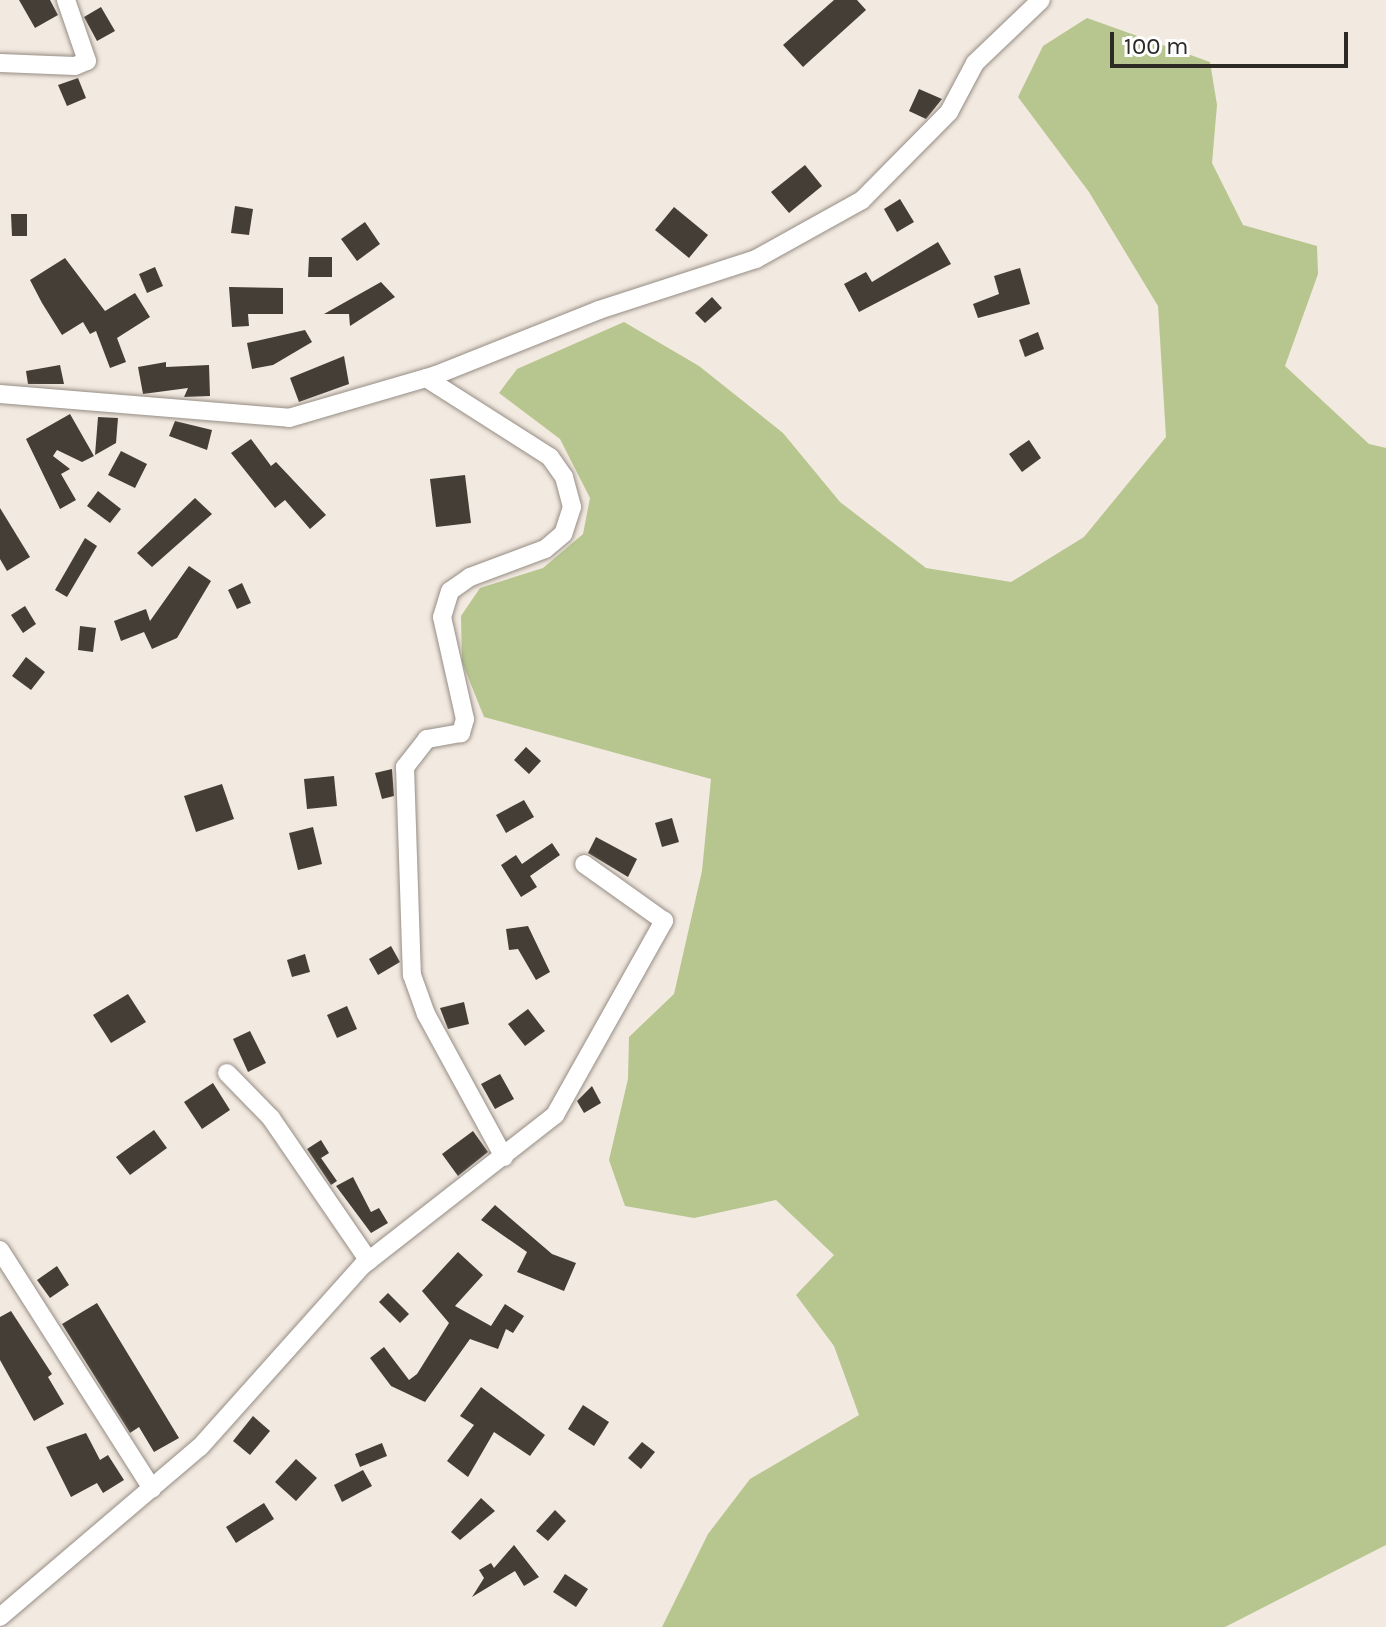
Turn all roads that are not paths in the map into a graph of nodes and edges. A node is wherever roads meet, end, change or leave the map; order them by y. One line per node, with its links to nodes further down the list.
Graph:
1 (66, 0): 3 (street)
2 (1041, 0): 4 (street)
3 (0, 63)
4 (426, 378): 5 (street); 8 (street)
5 (0, 394)
6 (584, 864): 8 (street)
7 (227, 1073): 10 (street)
8 (504, 1157): 10 (street)
9 (0, 1250): 11 (street)
10 (369, 1261): 11 (street)
11 (152, 1489): 12 (street)
12 (0, 1617)

